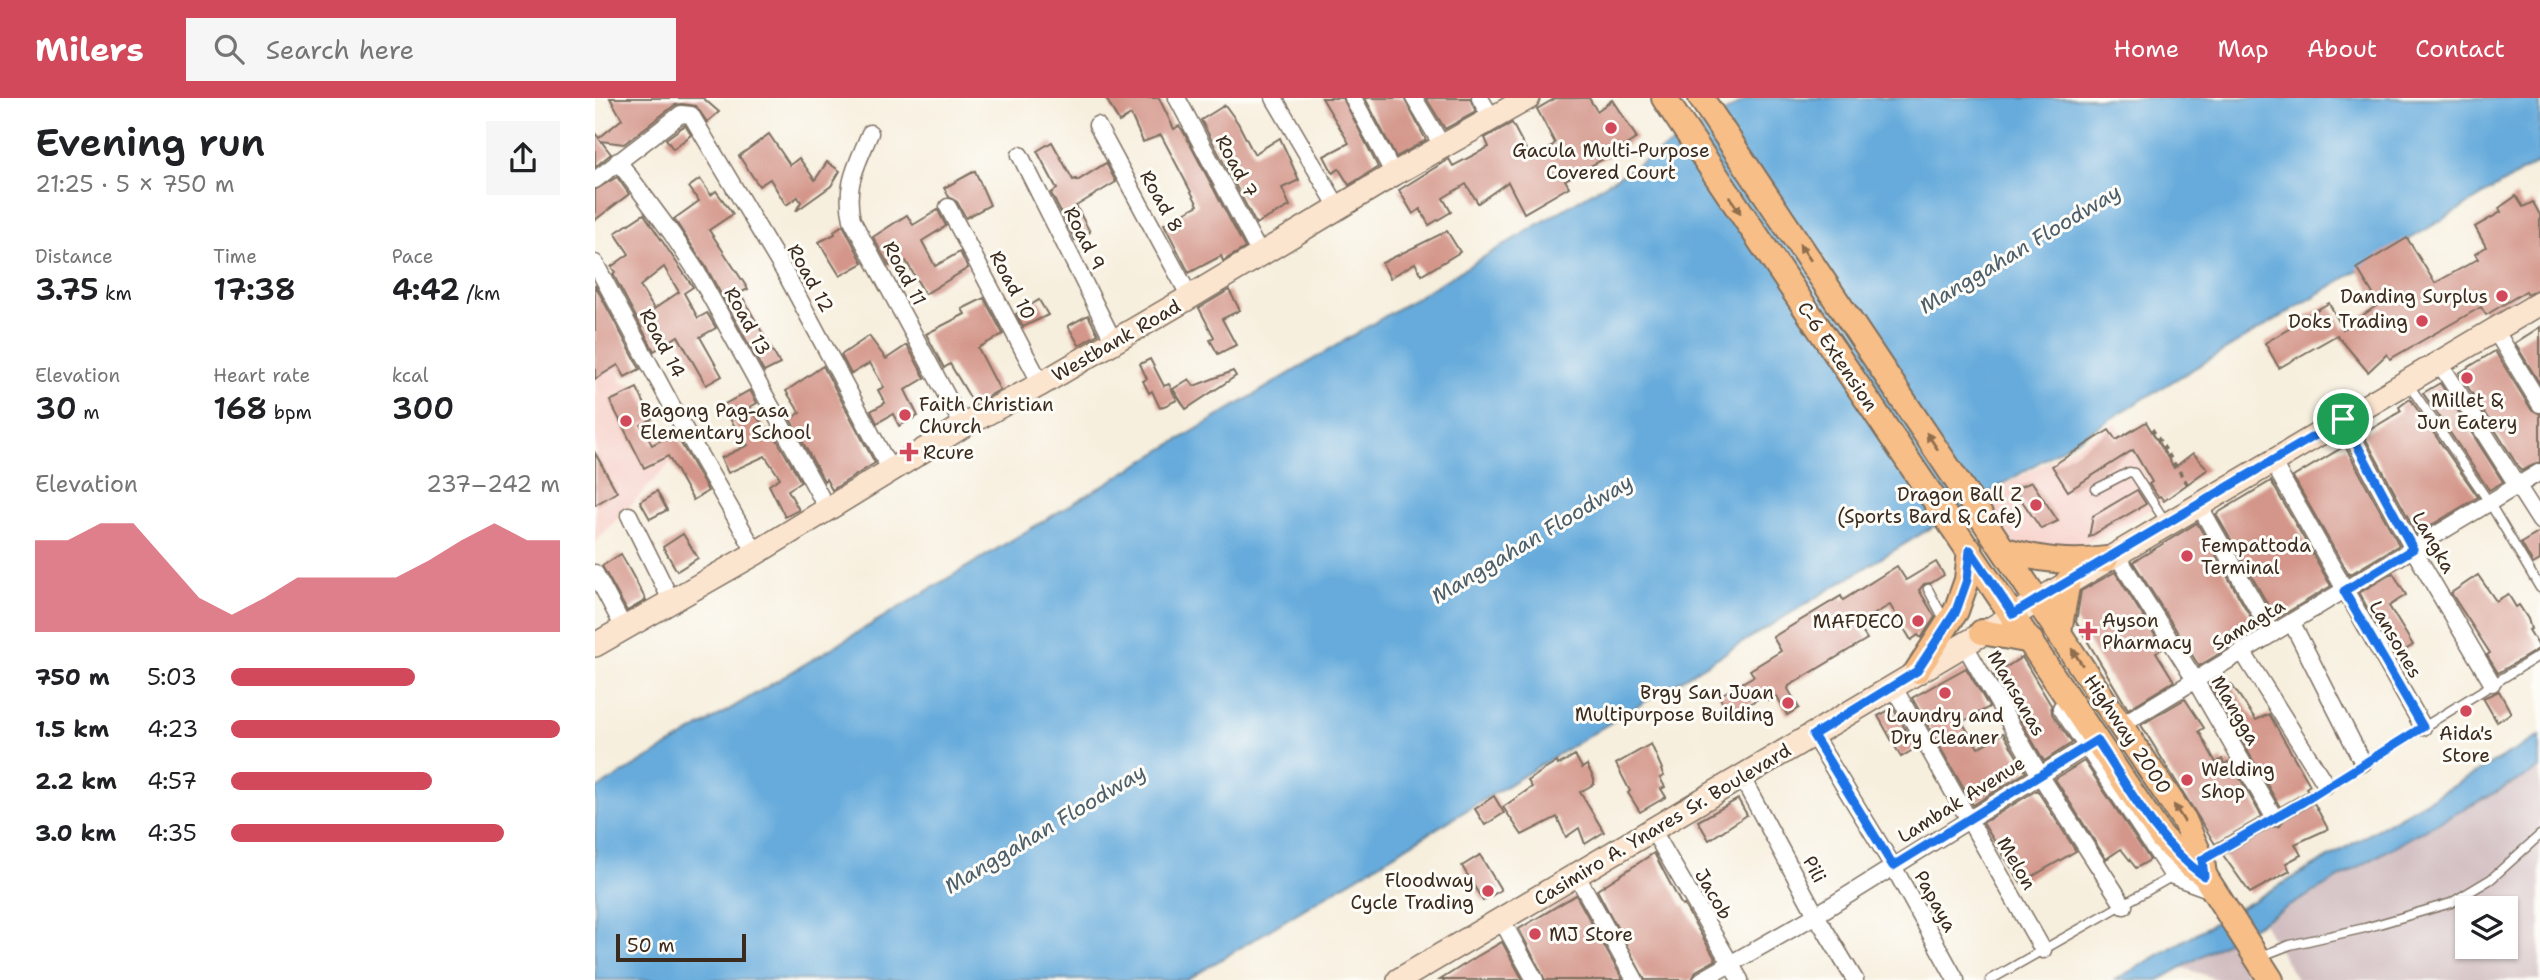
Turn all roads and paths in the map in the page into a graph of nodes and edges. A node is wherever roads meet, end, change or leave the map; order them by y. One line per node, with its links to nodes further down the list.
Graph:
1 (1177, 98): 19 (street, Road 7)
2 (1274, 98): 18 (street)
3 (1353, 98): 15 (street)
4 (1414, 98): 12 (street)
5 (1480, 98): 9 (street)
6 (1528, 98): 9 (main road, Westbank Road)
7 (1664, 98): 43 (main road, C-6 Extension, one-way to 43)
8 (1706, 105): 44 (main road, C-6 Extension, one-way to 8)
9 (1492, 119): 12 (main road, Westbank Road)
10 (1097, 125): 21 (street, Road 8)
11 (870, 133): 30 (street, Road 11)
12 (1443, 147): 15 (main road, Westbank Road)
13 (1020, 155): 24 (street, Road 9)
14 (618, 161): 16 (street); 33 (street, Road 12); 39 (street, Road 13)
15 (1394, 174): 18 (main road, Westbank Road)
16 (595, 180)
17 (948, 207): 27 (street, Road 10)
18 (1339, 209): 19 (main road, Westbank Road)
19 (1260, 254): 21 (main road, Westbank Road)
20 (595, 264): 46 (street, Road 14)
21 (1191, 297): 24 (main road, Westbank Road)
22 (2540, 303): 23 (main road, Casimiro A. Ynares Sr. Boulevard)
23 (2495, 330): 25 (main road, Casimiro A. Ynares Sr. Boulevard); 28 (street)
24 (1113, 340): 27 (main road, Westbank Road)
25 (2439, 362): 26 (main road, Casimiro A. Ynares Sr. Boulevard); 35 (street)
26 (2407, 382): 29 (main road, Casimiro A. Ynares Sr. Boulevard); 37 (lane)
27 (1041, 384): 30 (main road, Westbank Road)
28 (2540, 404)
29 (2343, 419): 32 (main road, Casimiro A. Ynares Sr. Boulevard); 45 (street, Langka)
30 (963, 426): 33 (main road, Westbank Road)
31 (2152, 429): 38 (path)
32 (2272, 461): 38 (main road, Casimiro A. Ynares Sr. Boulevard); 52 (street, Lansones)
33 (890, 469): 39 (main road, Westbank Road)
34 (2540, 472): 35 (street, Samagta)
35 (2518, 485): 37 (street, Samagta); 41 (street)
36 (2096, 489): 42 (lane)
37 (2489, 502): 45 (street, Samagta); 51 (lane)
38 (2200, 504): 42 (main road, Casimiro A. Ynares Sr. Boulevard); 60 (street)
39 (828, 510): 46 (main road, Westbank Road)
40 (629, 515): 54 (street)
41 (2540, 521)
42 (2166, 524): 47 (main road, Casimiro A. Ynares Sr. Boulevard)
43 (1966, 545): 55 (main road, C-6 Extension); 57 (main road)
44 (2003, 547): 47 (main road); 53 (main road, C-6 Extension)
45 (2413, 549): 52 (street, Samagta); 68 (street, Langka)
46 (756, 553): 54 (main road, Westbank Road)
47 (2111, 557): 49 (main road, Casimiro A. Ynares Sr. Boulevard); 67 (street, Mangga)
48 (595, 573): 58 (street)
49 (2068, 581): 53 (main road, Casimiro A. Ynares Sr. Boulevard); 59 (main road)
50 (1928, 589): 57 (lane)
51 (2540, 589)
52 (2344, 591): 56 (street, Samagta); 71 (street, Lansones)
53 (2038, 599): 55 (main road, Casimiro A. Ynares Sr. Boulevard); 59 (main road, Highway 2000)
54 (671, 600): 58 (main road, Westbank Road)
55 (2013, 614): 61 (main road, Casimiro A. Ynares Sr. Boulevard); 62 (main road, Highway 2000)
56 (2292, 623): 60 (street, Samagta); 74 (street)
57 (1948, 624): 66 (main road)
58 (624, 628): 63 (main road, Westbank Road)
59 (2059, 631): 70 (main road, Highway 2000, one-way to 59)
60 (2271, 634): 64 (street, Samagta)
61 (1973, 638): 62 (main road); 66 (main road, Casimiro A. Ynares Sr. Boulevard); 75 (street, Mansanas)
62 (2023, 640): 73 (main road, Highway 2000)
63 (595, 645)
64 (2242, 652): 67 (street, Samagta); 77 (street)
65 (2540, 655): 68 (lane)
66 (1917, 671): 69 (main road, Casimiro A. Ynares Sr. Boulevard)
67 (2195, 680): 70 (street, Samagta); 78 (street, Mangga)
68 (2493, 683): 71 (lane)
69 (1892, 686): 72 (main road, Casimiro A. Ynares Sr. Boulevard); 79 (street, Melon)
70 (2121, 725): 85 (main road, Highway 2000, one-way to 70)
71 (2423, 727): 74 (lane)
72 (1813, 735): 76 (main road, Casimiro A. Ynares Sr. Boulevard); 82 (street, Papaya)
73 (2091, 744): 75 (street, Lambak Avenue); 84 (street, Highway 2000); 85 (main road, Highway 2000)
74 (2363, 763): 77 (lane)
75 (2040, 775): 79 (street, Lambak Avenue); 86 (street, Mansanas)
76 (1741, 776): 80 (main road, Casimiro A. Ynares Sr. Boulevard); 87 (street, Pili)
77 (2326, 785): 78 (lane)
78 (2274, 817): 85 (lane)
79 (1968, 819): 82 (street, Lambak Avenue); 90 (street, Melon)
80 (1652, 829): 83 (main road, Casimiro A. Ynares Sr. Boulevard); 91 (street, Jacob)
81 (2540, 835): 89 (lane)
82 (1893, 866): 87 (street, Lambak Avenue); 99 (street, Papaya)
83 (1576, 874): 88 (main road, Casimiro A. Ynares Sr. Boulevard); 95 (street)
84 (2173, 876): 85 (street); 86 (lane)
85 (2211, 883): 89 (main road, Highway 2000)
86 (2124, 906): 90 (lane)
87 (1816, 915): 91 (street, Lambak Avenue); 98 (street, Pili)
88 (1501, 919): 92 (main road, Casimiro A. Ynares Sr. Boulevard); 94 (street)
89 (2252, 949): 101 (main road, Highway 2000)
90 (2043, 950): 100 (lane)
91 (1730, 964): 96 (street, Lambak Avenue); 97 (street, Jacob)
92 (1427, 973): 93 (main road, Casimiro A. Ynares Sr. Boulevard)
93 (1399, 980)
94 (1535, 980)
95 (1636, 980)
96 (1702, 980)
97 (1740, 980)
98 (1855, 980)
99 (1956, 980)
100 (1990, 980)
101 (2271, 980)

